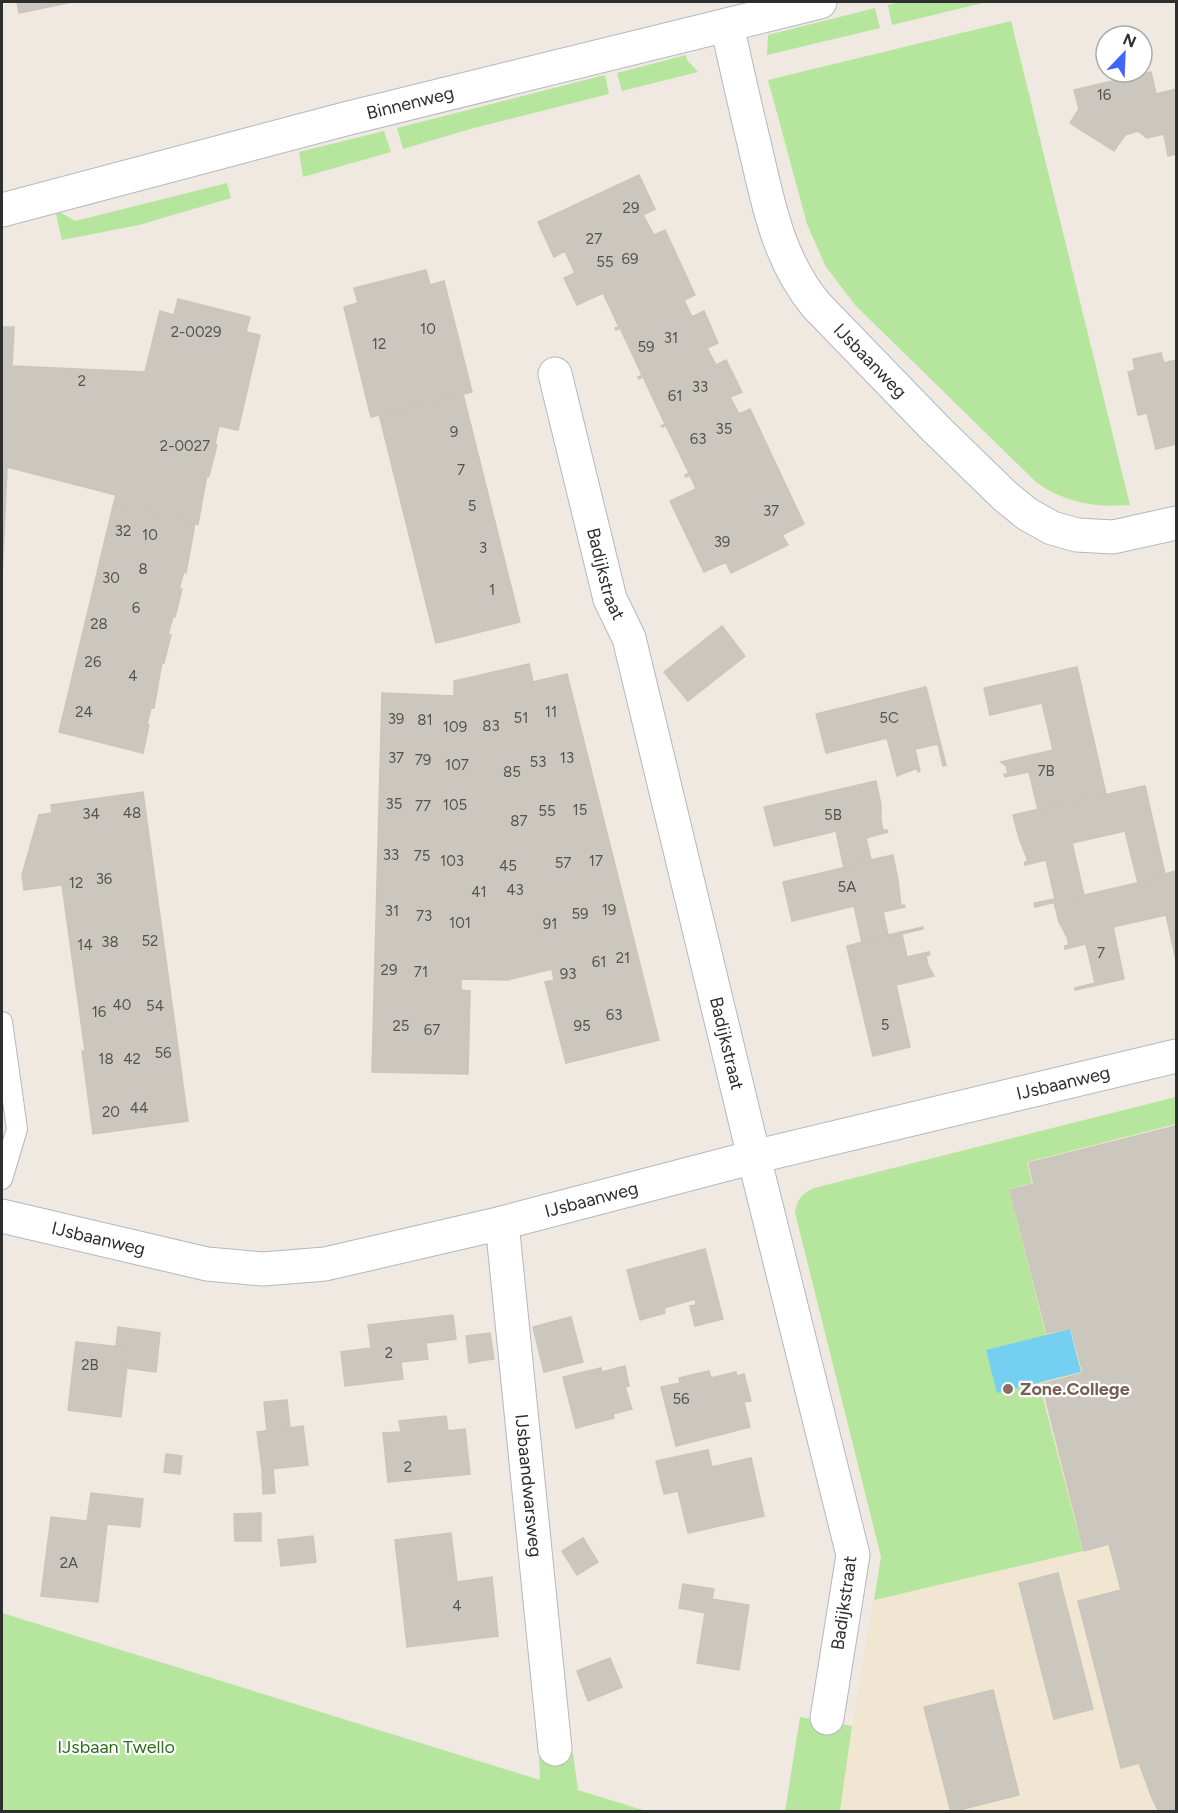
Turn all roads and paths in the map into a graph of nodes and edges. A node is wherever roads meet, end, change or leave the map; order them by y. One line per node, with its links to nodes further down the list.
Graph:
1 (820, 2): 2 (street, Binnenweg)
2 (727, 25): 3 (street, Binnenweg); 5 (street, IJsbaanweg)
3 (2, 210)
4 (555, 374): 8 (street, Badijkstraat)
5 (1176, 523)
6 (2, 1022): 9 (lane)
7 (1176, 1056): 8 (street, IJsbaanweg)
8 (754, 1157): 11 (street, IJsbaanweg); 12 (street, Badijkstraat)
9 (2, 1179)
10 (2, 1216): 11 (street, IJsbaanweg)
11 (502, 1223): 13 (street, IJsbaandwarsweg)
12 (827, 1718)
13 (555, 1749)

